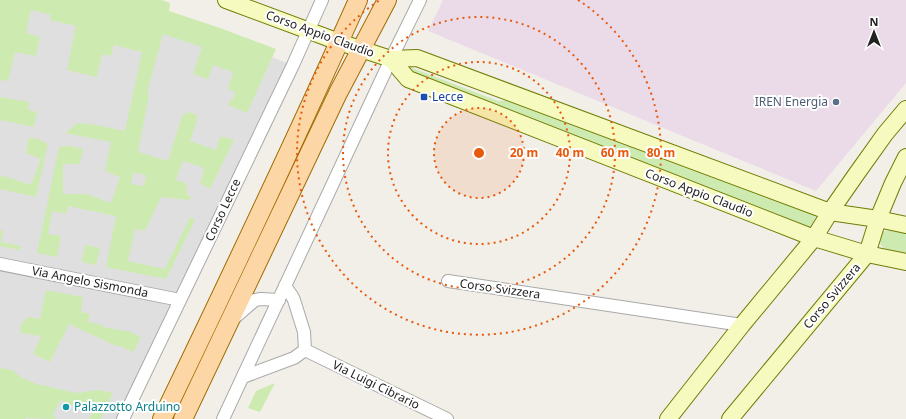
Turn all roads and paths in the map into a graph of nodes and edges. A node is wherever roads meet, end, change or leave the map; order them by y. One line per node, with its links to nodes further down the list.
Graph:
1 (226, 0): 6 (street, Corso Appio Claudio)
2 (322, 0): 6 (street, Corso Lecce)
3 (358, 0): 7 (main road)
4 (387, 0): 8 (main road)
5 (420, 0): 9 (street)
6 (308, 30): 7 (street, Corso Appio Claudio); 21 (street, Corso Lecce)
7 (340, 42): 8 (street, Corso Appio Claudio); 28 (main road)
8 (362, 49): 9 (street, Corso Appio Claudio); 23 (main road)
9 (391, 59): 12 (street, Corso Appio Claudio); 15 (street, Corso Appio Claudio); 20 (street)
10 (906, 109): 12 (street)
11 (906, 157): 13 (street, Corso Svizzera)
12 (830, 212): 13 (street, Corso Appio Claudio); 15 (street)
13 (878, 219): 14 (street, Corso Appio Claudio); 16 (street, Corso Svizzera)
14 (906, 225)
15 (814, 238): 16 (street, Corso Appio Claudio); 24 (street)
16 (867, 254): 17 (street, Corso Appio Claudio); 33 (street, Corso Svizzera)
17 (906, 262)
18 (0, 264): 21 (street, Via Angelo Sismonda)
19 (448, 282): 24 (street, Corso Svizzera)
20 (285, 286): 22 (street); 25 (street)
21 (180, 300): 27 (street, Corso Lecce)
22 (279, 300): 23 (street); 26 (street)
23 (227, 325): 29 (main road)
24 (742, 325): 32 (street)
25 (305, 350): 26 (street); 31 (street, Via Luigi Cibrario)
26 (243, 376): 30 (street)
27 (123, 419)
28 (162, 419)
29 (183, 419)
30 (223, 419)
31 (447, 419)
32 (668, 419)
33 (730, 419)

